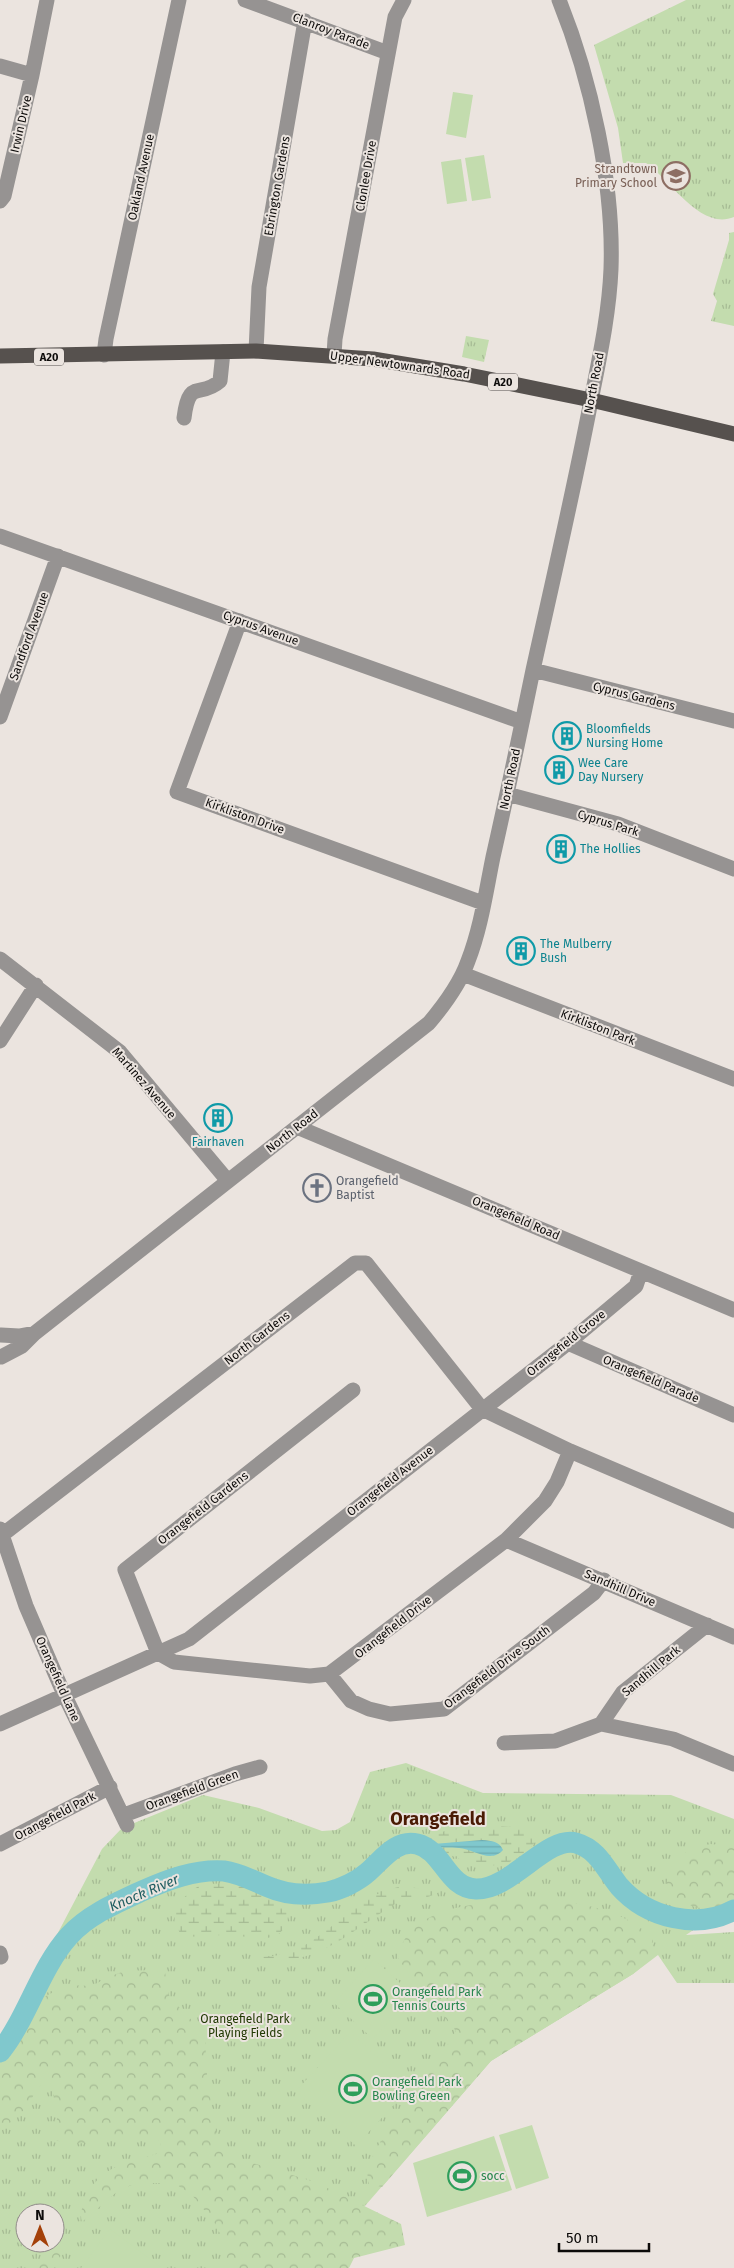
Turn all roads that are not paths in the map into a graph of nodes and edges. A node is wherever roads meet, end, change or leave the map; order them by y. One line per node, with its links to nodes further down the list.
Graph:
1 (47, 0): 9 (street, Irwin Drive)
2 (179, 0): 13 (street, Oakland Avenue)
3 (245, 0): 6 (street, Clanroy Parade)
4 (404, 0): 7 (street, Clonlee Drive)
5 (559, 0): 16 (street, North Road)
6 (305, 21): 7 (street, Clanroy Parade); 11 (street, Ebrington Gardens)
7 (388, 53): 14 (street, Clonlee Drive)
8 (0, 66): 9 (street)
9 (32, 75): 10 (street, Irwin Drive)
10 (0, 200)
11 (256, 351): 12 (main road, Upper Newtownards Road / A20); 14 (main road, Upper Newtownards Road / A20)
12 (223, 352): 13 (main road, Upper Newtownards Road / A20); 17 (street)
13 (104, 355): 15 (main road, Upper Newtownards Road / A20)
14 (334, 355): 16 (main road, Upper Newtownards Road / A20)
15 (0, 356)
16 (591, 400): 18 (main road, Upper Newtownards Road / A20); 22 (street, North Road)
17 (184, 418)
18 (734, 434)
19 (0, 536): 20 (street, Cyprus Avenue)
20 (58, 556): 21 (street, Cyprus Avenue); 23 (street, Sandford Avenue)
21 (240, 621): 25 (street, Cyprus Avenue); 28 (street, Kirkliston Drive)
22 (534, 670): 24 (street, Cyprus Gardens); 25 (street, North Road)
23 (0, 717)
24 (734, 721)
25 (522, 722): 26 (street, North Road)
26 (507, 794): 27 (street, Cyprus Park); 28 (street, North Road)
27 (734, 869)
28 (483, 903): 30 (street, North Road)
29 (0, 960): 31 (street, Martinez Avenue)
30 (463, 974): 33 (street, Kirkliston Park); 34 (street, North Road)
31 (36, 985): 32 (street); 35 (street, Martinez Avenue)
32 (0, 1041)
33 (734, 1079)
34 (297, 1127): 35 (street, North Road); 36 (street, Orangefield Road)
35 (228, 1181): 38 (street, North Road)
36 (641, 1271): 37 (street, Orangefield Road); 40 (street, Orangefield Grove)
37 (734, 1310)
38 (34, 1333): 39 (street); 41 (street, North Road)
39 (0, 1334): 41 (street)
40 (568, 1343): 43 (street, Orangefield Grove); 44 (street, Orangefield Parade)
41 (1, 1357)
42 (353, 1390): 52 (street, Orangefield Gardens)
43 (482, 1409): 45 (street); 47 (street, North Gardens); 52 (street, Orangefield Avenue)
44 (734, 1415)
45 (570, 1451): 46 (street); 48 (street, Orangefield Drive)
46 (734, 1521)
47 (1, 1532): 54 (street, Orangefield Lane)
48 (506, 1540): 49 (street, Sandhill Drive); 53 (street, Orangefield Drive)
49 (604, 1580): 50 (street, Sandhill Drive); 53 (street, Orangefield Drive South)
50 (707, 1625): 51 (street, Sandhill Drive); 56 (street, Sandhill Park)
51 (734, 1637)
52 (158, 1654): 53 (street); 54 (street, Orangefield Avenue)
53 (330, 1674)
54 (64, 1695): 55 (street, Orangefield Avenue); 60 (street, Orangefield Lane)
55 (0, 1724)
56 (601, 1724): 57 (street); 58 (street)
57 (504, 1743)
58 (734, 1764)
59 (260, 1767): 61 (street, Orangefield Green)
60 (110, 1787): 61 (street, Orangefield Lane); 62 (street, Orangefield Park)
61 (126, 1820)
62 (0, 1844)

